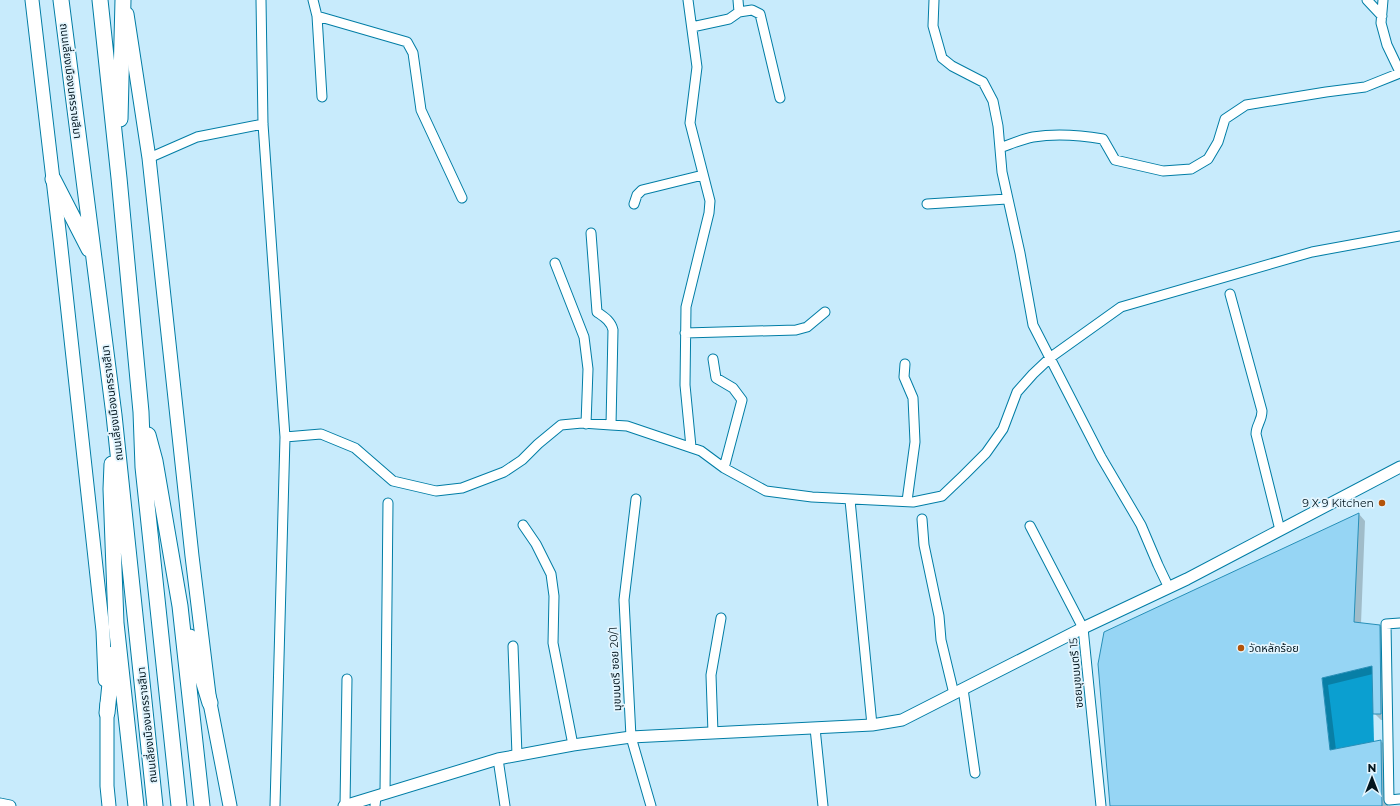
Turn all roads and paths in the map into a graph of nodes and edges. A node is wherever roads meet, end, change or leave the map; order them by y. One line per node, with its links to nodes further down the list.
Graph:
1 (32, 0): 24 (main road)
2 (61, 0): 31 (highway, ถนนเลี่ยงเมืองนครราชสีมา)
3 (100, 0): 23 (highway)
4 (124, 0): 21 (main road); 23 (highway)
5 (260, 0): 19 (street)
6 (312, 0): 13 (street)
7 (688, 0): 15 (street)
8 (738, 0): 12 (street)
9 (934, 0): 20 (street)
10 (1367, 0): 14 (street)
11 (1383, 0): 14 (street)
12 (739, 12): 15 (street); 18 (street)
13 (317, 16): 17 (street); 25 (street)
14 (1382, 16): 16 (street)
15 (692, 28): 22 (street)
16 (1400, 72): 20 (street)
17 (322, 97)
18 (780, 98)
19 (263, 124): 21 (street); 43 (street)
20 (1000, 148): 26 (street)
21 (149, 158): 64 (main road)
22 (703, 175): 27 (street); 35 (street)
23 (119, 178): 39 (highway)
24 (53, 179): 31 (highway); 65 (main road)
25 (462, 198)
26 (1007, 199): 28 (street); 36 (street)
27 (634, 204)
28 (927, 204)
29 (591, 233): 42 (street)
30 (1400, 236): 36 (street)
31 (94, 258): 40 (highway, ถนนเลี่ยงเมืองนครราชสีมา)
32 (555, 263): 41 (street)
33 (1230, 294): 54 (street)
34 (825, 312): 35 (street)
35 (686, 333): 44 (street)
36 (1051, 357): 49 (street); 55 (street)
37 (713, 359): 46 (street)
38 (905, 364): 49 (street)
39 (141, 412): 56 (highway); 81 (highway)
40 (114, 415): 58 (highway); 80 (highway, ถนนเลี่ยงเมืองนครราชสีมา)
41 (586, 424): 42 (street); 43 (street)
42 (611, 425): 44 (street)
43 (285, 437): 84 (street)
44 (691, 447): 46 (street)
45 (1400, 467): 54 (street)
46 (724, 468): 48 (street)
47 (636, 499): 69 (street, มุขมนตรี ซอย 20/1)
48 (850, 500): 49 (street); 66 (street)
49 (908, 501)
50 (388, 503): 74 (street)
51 (922, 519): 63 (street)
52 (523, 525): 70 (street)
53 (1030, 526): 60 (street, ซอยมุขมนตรี 15)
54 (1280, 530): 55 (street)
55 (1169, 588): 60 (street)
56 (180, 606): 64 (highway); 82 (highway)
57 (721, 618): 68 (street)
58 (116, 623): 65 (highway); 79 (highway)
59 (1400, 623): 75 (street)
60 (1084, 628): 63 (street); 89 (street, ซอยมุขมนตรี 15)
61 (513, 646): 71 (street)
62 (348, 679): 85 (street)
63 (958, 691): 66 (street); 73 (street)
64 (210, 703): 83 (main road)
65 (107, 713): 78 (main road)
66 (872, 725): 67 (street)
67 (815, 728): 68 (street); 88 (street)
68 (713, 733): 69 (street)
69 (631, 737): 70 (street); 87 (street, มุขมนตรี ซอย 20/1)
70 (573, 745): 71 (street)
71 (517, 755): 72 (street)
72 (498, 759): 74 (street); 86 (street)
73 (975, 773)
74 (379, 799): 85 (street)
75 (1400, 799)
76 (0, 804): 77 (street)
77 (10, 806)
78 (109, 806)
79 (136, 806)
80 (155, 806)
81 (179, 806)
82 (202, 806)
83 (230, 806)
84 (275, 806)
85 (345, 806)
86 (505, 806)
87 (651, 806)
88 (823, 806)
89 (1101, 806)

